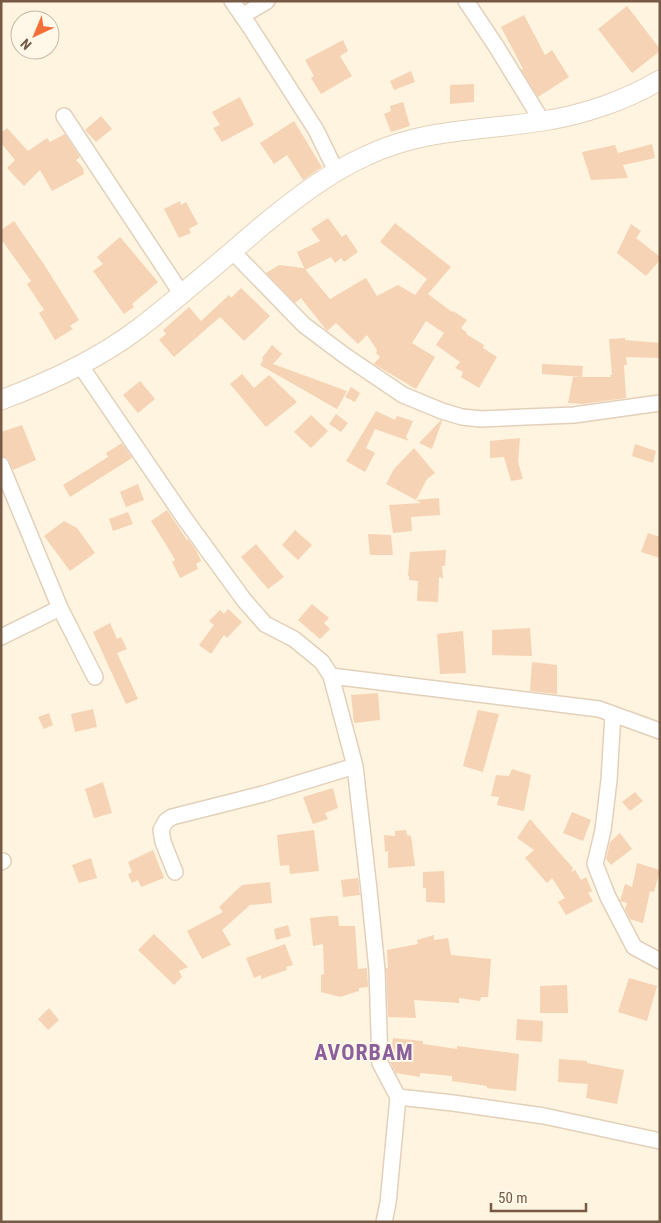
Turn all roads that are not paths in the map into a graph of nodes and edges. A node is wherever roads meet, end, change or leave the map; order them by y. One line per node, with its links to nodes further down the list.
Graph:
1 (232, 1): 4 (street)
2 (267, 1): 4 (street)
3 (466, 1): 7 (street)
4 (242, 16): 8 (street)
5 (658, 85): 7 (street)
6 (64, 116): 10 (street)
7 (542, 121): 8 (street)
8 (336, 171): 9 (street)
9 (232, 251): 10 (street); 13 (street)
10 (181, 293): 11 (street)
11 (80, 366): 12 (street); 17 (street)
12 (1, 400)
13 (660, 403)
14 (1, 465): 15 (street)
15 (60, 608): 16 (street); 18 (street)
16 (1, 637)
17 (331, 676): 19 (street); 21 (street)
18 (95, 677)
19 (613, 714): 20 (street); 23 (street)
20 (660, 731)
21 (355, 766): 22 (street); 24 (street)
22 (175, 872)
23 (660, 961)
24 (398, 1098): 25 (street); 26 (street)
25 (660, 1141)
26 (384, 1222)

